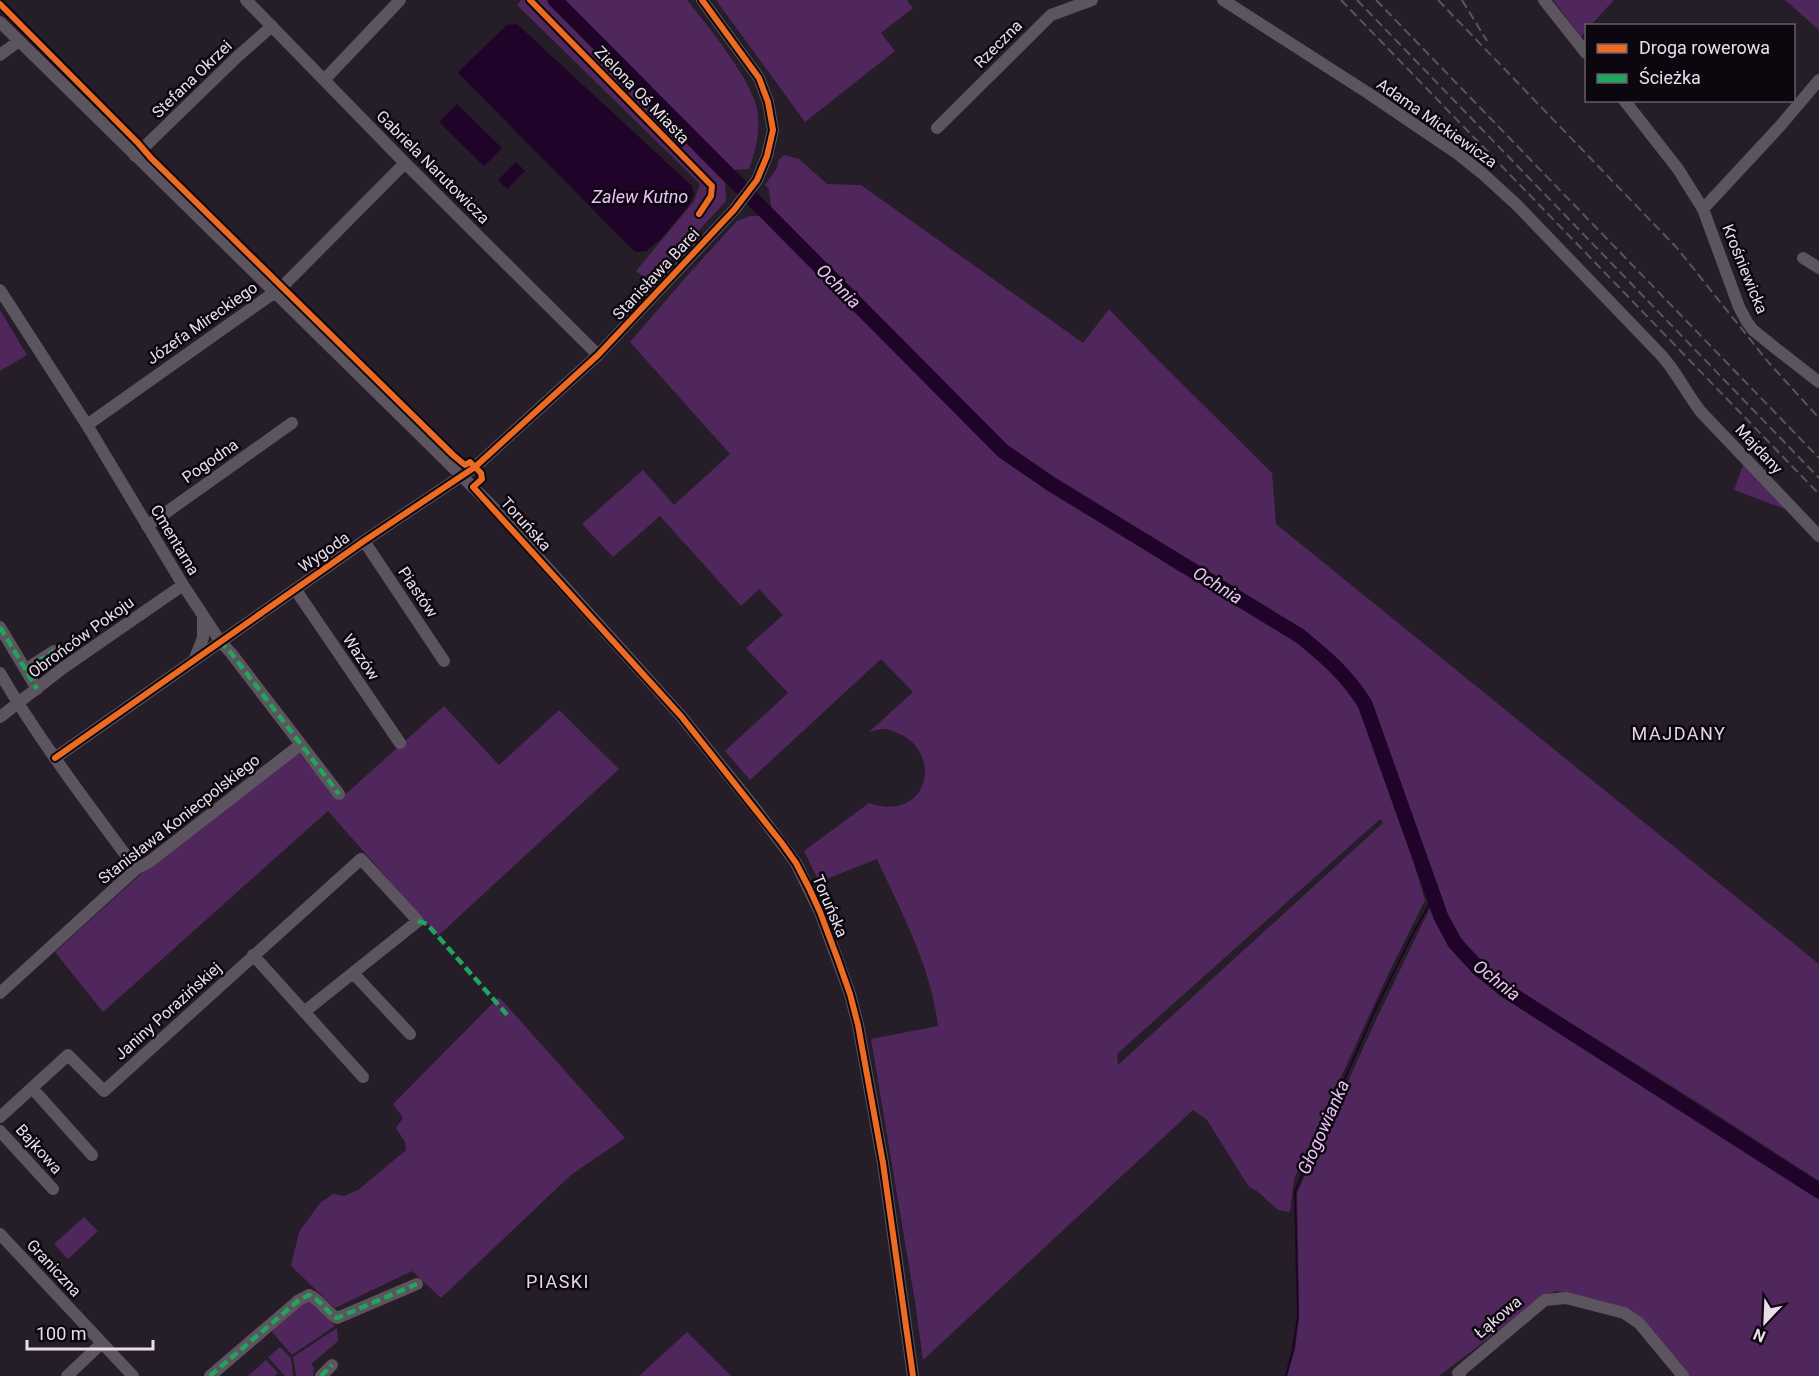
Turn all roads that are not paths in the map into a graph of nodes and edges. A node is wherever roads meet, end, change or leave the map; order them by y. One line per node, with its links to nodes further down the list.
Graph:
1 (246, 0): 8 (street, Gabriela Narutowicza)
2 (400, 0): 12 (street)
3 (702, 0): 23 (street, Stanisława Barei)
4 (1092, 0): 15 (street, Rzeczna)
5 (1223, 0): 24 (street, Adama Mickiewicza)
6 (1544, 0): 10 (street)
7 (0, 22): 9 (street, Toruńska)
8 (272, 26): 12 (street, Gabriela Narutowicza); 16 (street, Stefana Okrzei)
9 (19, 41): 11 (street); 16 (street, Toruńska)
10 (1585, 51)
11 (0, 55)
12 (324, 80): 17 (street, Gabriela Narutowicza)
13 (1819, 80): 18 (street)
14 (1626, 102): 18 (street, Krośniewicka)
15 (937, 128)
16 (135, 156): 22 (street, Toruńska)
17 (405, 163): 22 (street, Józefa Mireckiego); 23 (street, Gabriela Narutowicza)
18 (1704, 209): 25 (street, Krośniewicka)
19 (1803, 258): 20 (street)
20 (1819, 268)
21 (0, 290): 27 (street, Cmentarna)
22 (276, 292): 27 (street, Józefa Mireckiego); 28 (street, Toruńska)
23 (597, 355): 28 (street, Wygoda)
24 (1680, 381): 30 (street, Majdany)
25 (1819, 382)
26 (292, 423): 29 (street, Pogodna)
27 (87, 425): 29 (street, Cmentarna)
28 (463, 477): 31 (street, Wygoda); 70 (street, Toruńska)
29 (147, 526): 32 (street, Cmentarna)
30 (1819, 536)
31 (364, 541): 33 (street, Wygoda); 39 (street, Piastów)
32 (183, 585): 34 (street, Cmentarna); 42 (street, Obrońców Pokoju)
33 (295, 589): 36 (street, Wygoda); 45 (street, Wazów)
34 (203, 616): 36 (street, Cmentarna); 38 (street)
35 (0, 627): 40 (street)
36 (220, 641): 38 (street, Wygoda); 46 (street, Cmentarna)
37 (54, 651): 40 (street)
38 (195, 659): 47 (street, Wygoda)
39 (444, 661)
40 (26, 669): 42 (street)
41 (0, 673): 43 (street)
42 (37, 689): 43 (street, Obrońców Pokoju)
43 (18, 704): 44 (street, Obrońców Pokoju); 47 (street)
44 (0, 717)
45 (400, 743)
46 (300, 745): 48 (street, Cmentarna); 49 (street, Stanisława Koniecpolskiego)
47 (55, 758): 49 (street)
48 (339, 794)
49 (136, 870): 52 (street, Stanisława Koniecpolskiego)
50 (253, 955): 51 (street, Janiny Porazińskiej); 53 (street); 56 (street, Janiny Porazińskiej)
51 (353, 973): 53 (street); 54 (street)
52 (0, 993)
53 (304, 1012): 55 (street)
54 (410, 1034)
55 (363, 1077)
56 (32, 1088): 57 (street, Janiny Porazińskiej); 59 (street)
57 (0, 1117)
58 (0, 1131): 60 (street, Bajkowa)
59 (92, 1155)
60 (53, 1189)
61 (0, 1234): 63 (street, Graniczna)
62 (417, 1284): 68 (street)
63 (102, 1343): 66 (street); 67 (street, Graniczna)
64 (332, 1365): 69 (street)
65 (1457, 1375): 71 (street, Łąkowa)
66 (67, 1376)
67 (133, 1376)
68 (210, 1376)
69 (321, 1376)
70 (913, 1376)
71 (1683, 1376)

